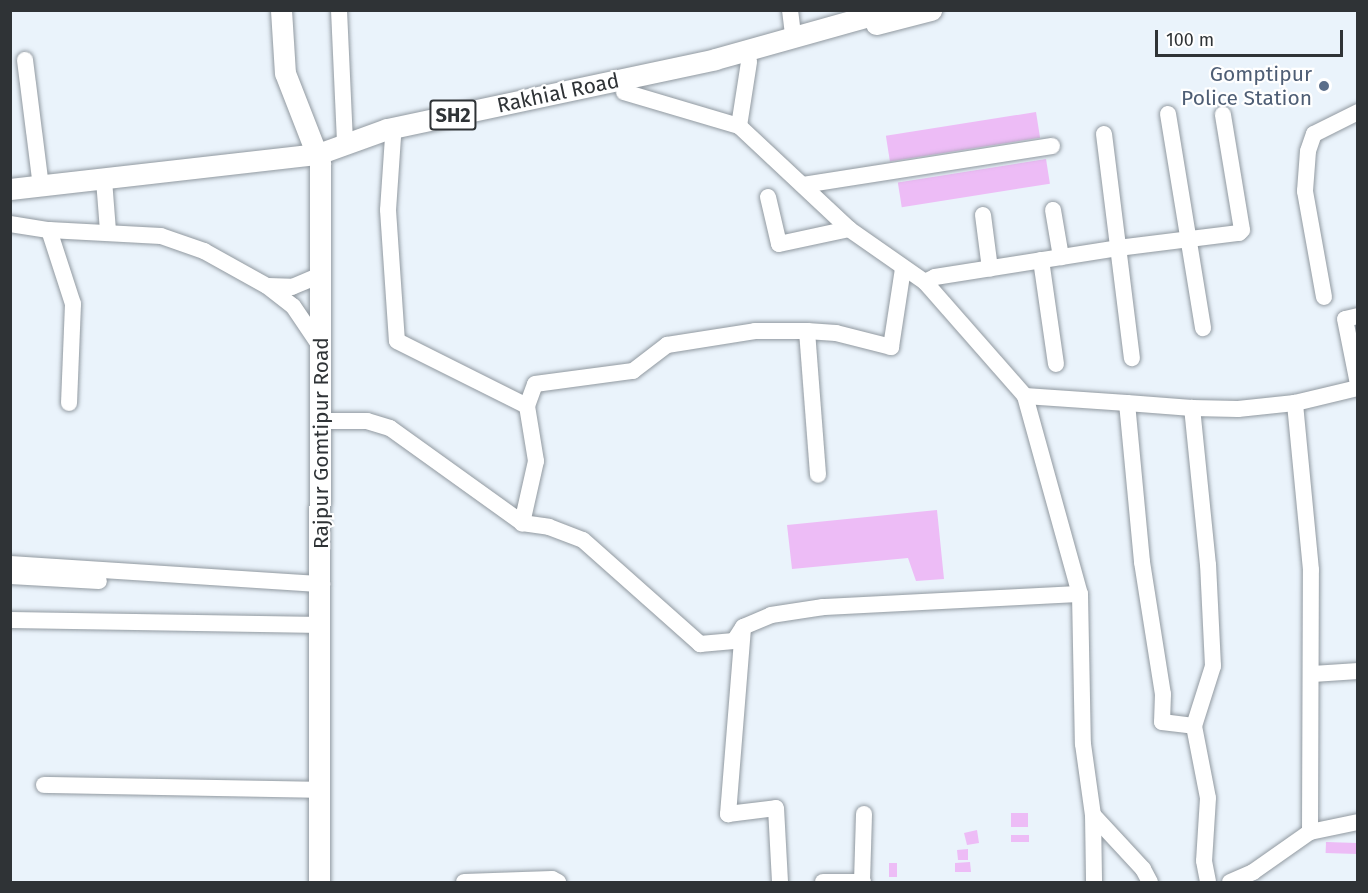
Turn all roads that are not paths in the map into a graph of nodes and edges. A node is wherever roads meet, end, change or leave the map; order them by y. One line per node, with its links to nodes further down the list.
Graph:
1 (281, 10): 18 (main road, Rajpur Gomtipur Road)
2 (339, 10): 16 (street)
3 (790, 10): 6 (street)
4 (890, 10): 6 (main road, Rakhial Road / SH2)
5 (931, 10): 8 (main road, Rakhial Road / SH2)
6 (793, 34): 16 (main road, Rakhial Road / SH2)
7 (25, 60): 21 (street)
8 (749, 62): 9 (main road, Rakhial Road / SH2); 13 (street)
9 (624, 92): 13 (street); 15 (main road, Rakhial Road / SH2)
10 (1358, 111): 39 (street)
11 (1168, 114): 30 (street)
12 (1223, 115): 30 (street)
13 (739, 126): 20 (street)
14 (1104, 134): 31 (street)
15 (393, 137): 18 (main road, Rakhial Road / SH2); 51 (street)
16 (345, 143): 18 (main road, Rakhial Road / SH2)
17 (1052, 146): 20 (street)
18 (319, 158): 19 (main road, Rakhial Road / SH2); 36 (main road, Rajpur Gomtipur Road)
19 (104, 180): 21 (main road, Rakhial Road / SH2); 29 (street)
20 (802, 185): 27 (street)
21 (41, 186): 22 (main road, Rakhial Road / SH2)
22 (10, 189)
23 (768, 198): 27 (street)
24 (1053, 210): 32 (street)
25 (983, 215): 34 (street)
26 (10, 224): 28 (street)
27 (849, 228): 35 (street)
28 (49, 230): 29 (street); 48 (street)
29 (108, 231): 38 (street)
30 (1187, 240): 31 (street); 41 (street)
31 (1118, 248): 32 (street); 44 (street)
32 (1061, 257): 33 (street)
33 (1041, 260): 34 (street); 45 (street)
34 (990, 268): 37 (street)
35 (903, 269): 37 (street); 42 (street)
36 (320, 275): 38 (street); 43 (main road, Rajpur Gomtipur Road)
37 (925, 282): 47 (street)
38 (267, 286): 43 (street)
39 (1324, 297)
40 (1358, 316): 46 (street)
41 (1203, 328)
42 (807, 331): 51 (street); 54 (street)
43 (320, 346): 53 (main road, Rajpur Gomtipur Road)
44 (1132, 358)
45 (1056, 364)
46 (1358, 386): 50 (street)
47 (1025, 396): 49 (street); 60 (street)
48 (69, 403)
49 (1127, 403): 52 (street); 66 (street)
50 (1295, 403): 52 (street); 65 (street)
51 (527, 406): 55 (street)
52 (1192, 408): 66 (street)
53 (321, 421): 55 (street); 59 (main road, Rajpur Gomtipur Road)
54 (818, 475)
55 (522, 523): 63 (street)
56 (10, 564): 57 (street)
57 (88, 575): 58 (street); 59 (street)
58 (10, 576)
59 (321, 590): 62 (main road, Rajpur Gomtipur Road)
60 (1080, 594): 63 (street); 70 (street)
61 (10, 621): 62 (street)
62 (322, 625): 68 (main road, Rajpur Gomtipur Road)
63 (743, 627): 77 (street)
64 (1358, 671): 65 (street)
65 (1314, 674): 72 (street)
66 (1194, 726): 82 (street)
67 (44, 785): 68 (street)
68 (320, 790): 74 (main road, Rajpur Gomtipur Road)
69 (864, 814): 79 (street)
70 (1093, 815): 80 (street); 81 (street)
71 (1358, 822): 72 (street)
72 (1310, 832): 73 (street)
73 (1256, 877): 83 (street)
74 (319, 882)
75 (464, 882): 76 (street)
76 (558, 882)
77 (780, 882)
78 (823, 882): 79 (street)
79 (862, 882)
80 (1094, 882)
81 (1150, 882)
82 (1208, 882)
83 (1230, 882)

